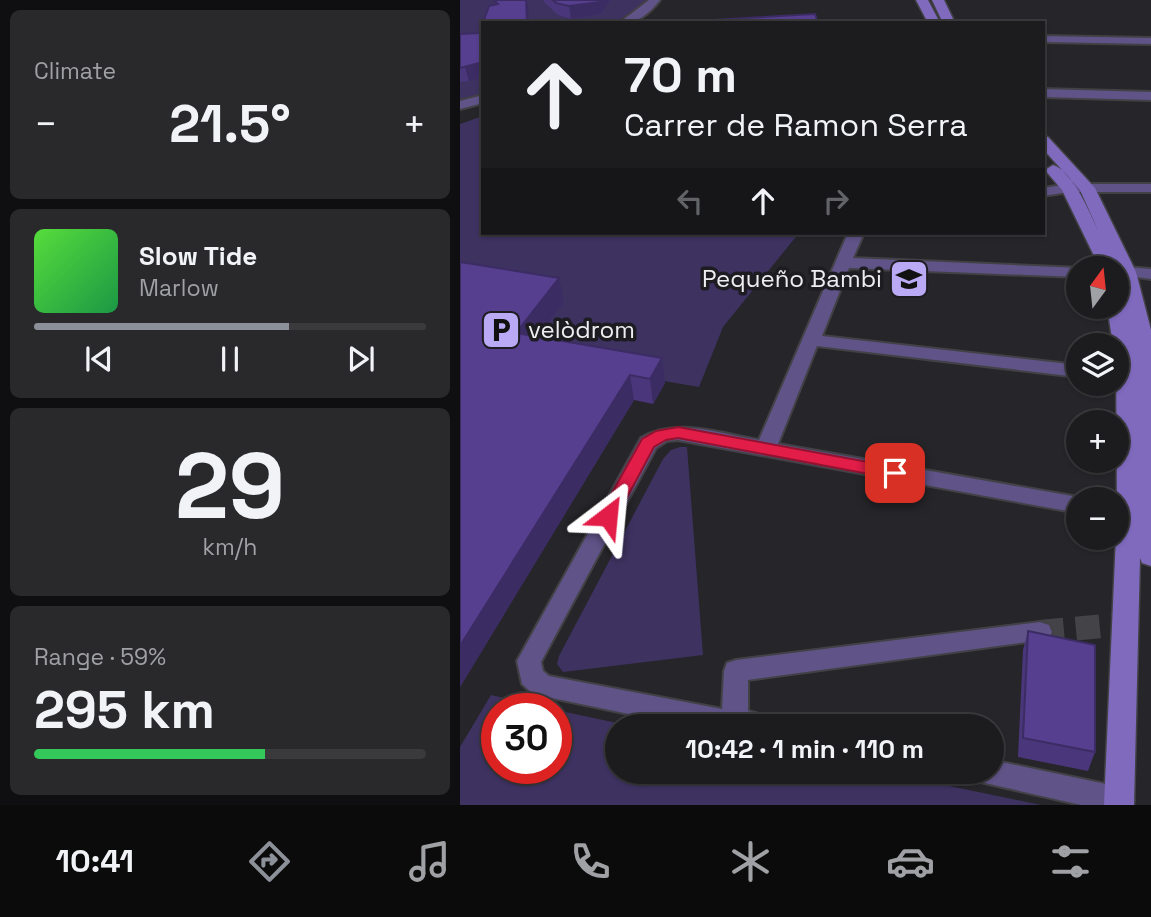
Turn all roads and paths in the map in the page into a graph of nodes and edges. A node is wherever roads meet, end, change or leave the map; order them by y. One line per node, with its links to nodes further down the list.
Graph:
1 (655, 0): 4 (street)
2 (921, 0): 5 (main road)
3 (938, 0): 6 (main road)
4 (628, 21)
5 (933, 21)
6 (948, 21)
7 (1045, 38): 8 (street)
8 (1151, 41)
9 (1045, 93): 10 (street)
10 (1151, 96)
11 (481, 100): 12 (street)
12 (460, 105)
13 (1045, 143): 15 (main road)
14 (1045, 159): 15 (main road)
15 (1078, 188): 16 (street); 17 (street); 19 (main road)
16 (1151, 188)
17 (1045, 192)
18 (855, 235): 20 (street)
19 (1111, 256)
20 (844, 263): 22 (street); 27 (street)
21 (1129, 271): 23 (street)
22 (1066, 272)
23 (1151, 274)
24 (1129, 294): 26 (main road)
25 (1120, 319): 29 (main road)
26 (1146, 330): 29 (main road)
27 (811, 340): 28 (street); 31 (street)
28 (1066, 370)
29 (1135, 379): 30 (main road); 33 (main road)
30 (1149, 448): 33 (main road)
31 (765, 450): 32 (street); 36 (street)
32 (1066, 503)
33 (1136, 516): 34 (main road); 39 (main road)
34 (1151, 556)
35 (1040, 632): 37 (street)
36 (683, 714)
37 (735, 714)
38 (1004, 776): 39 (street)
39 (1119, 802)

